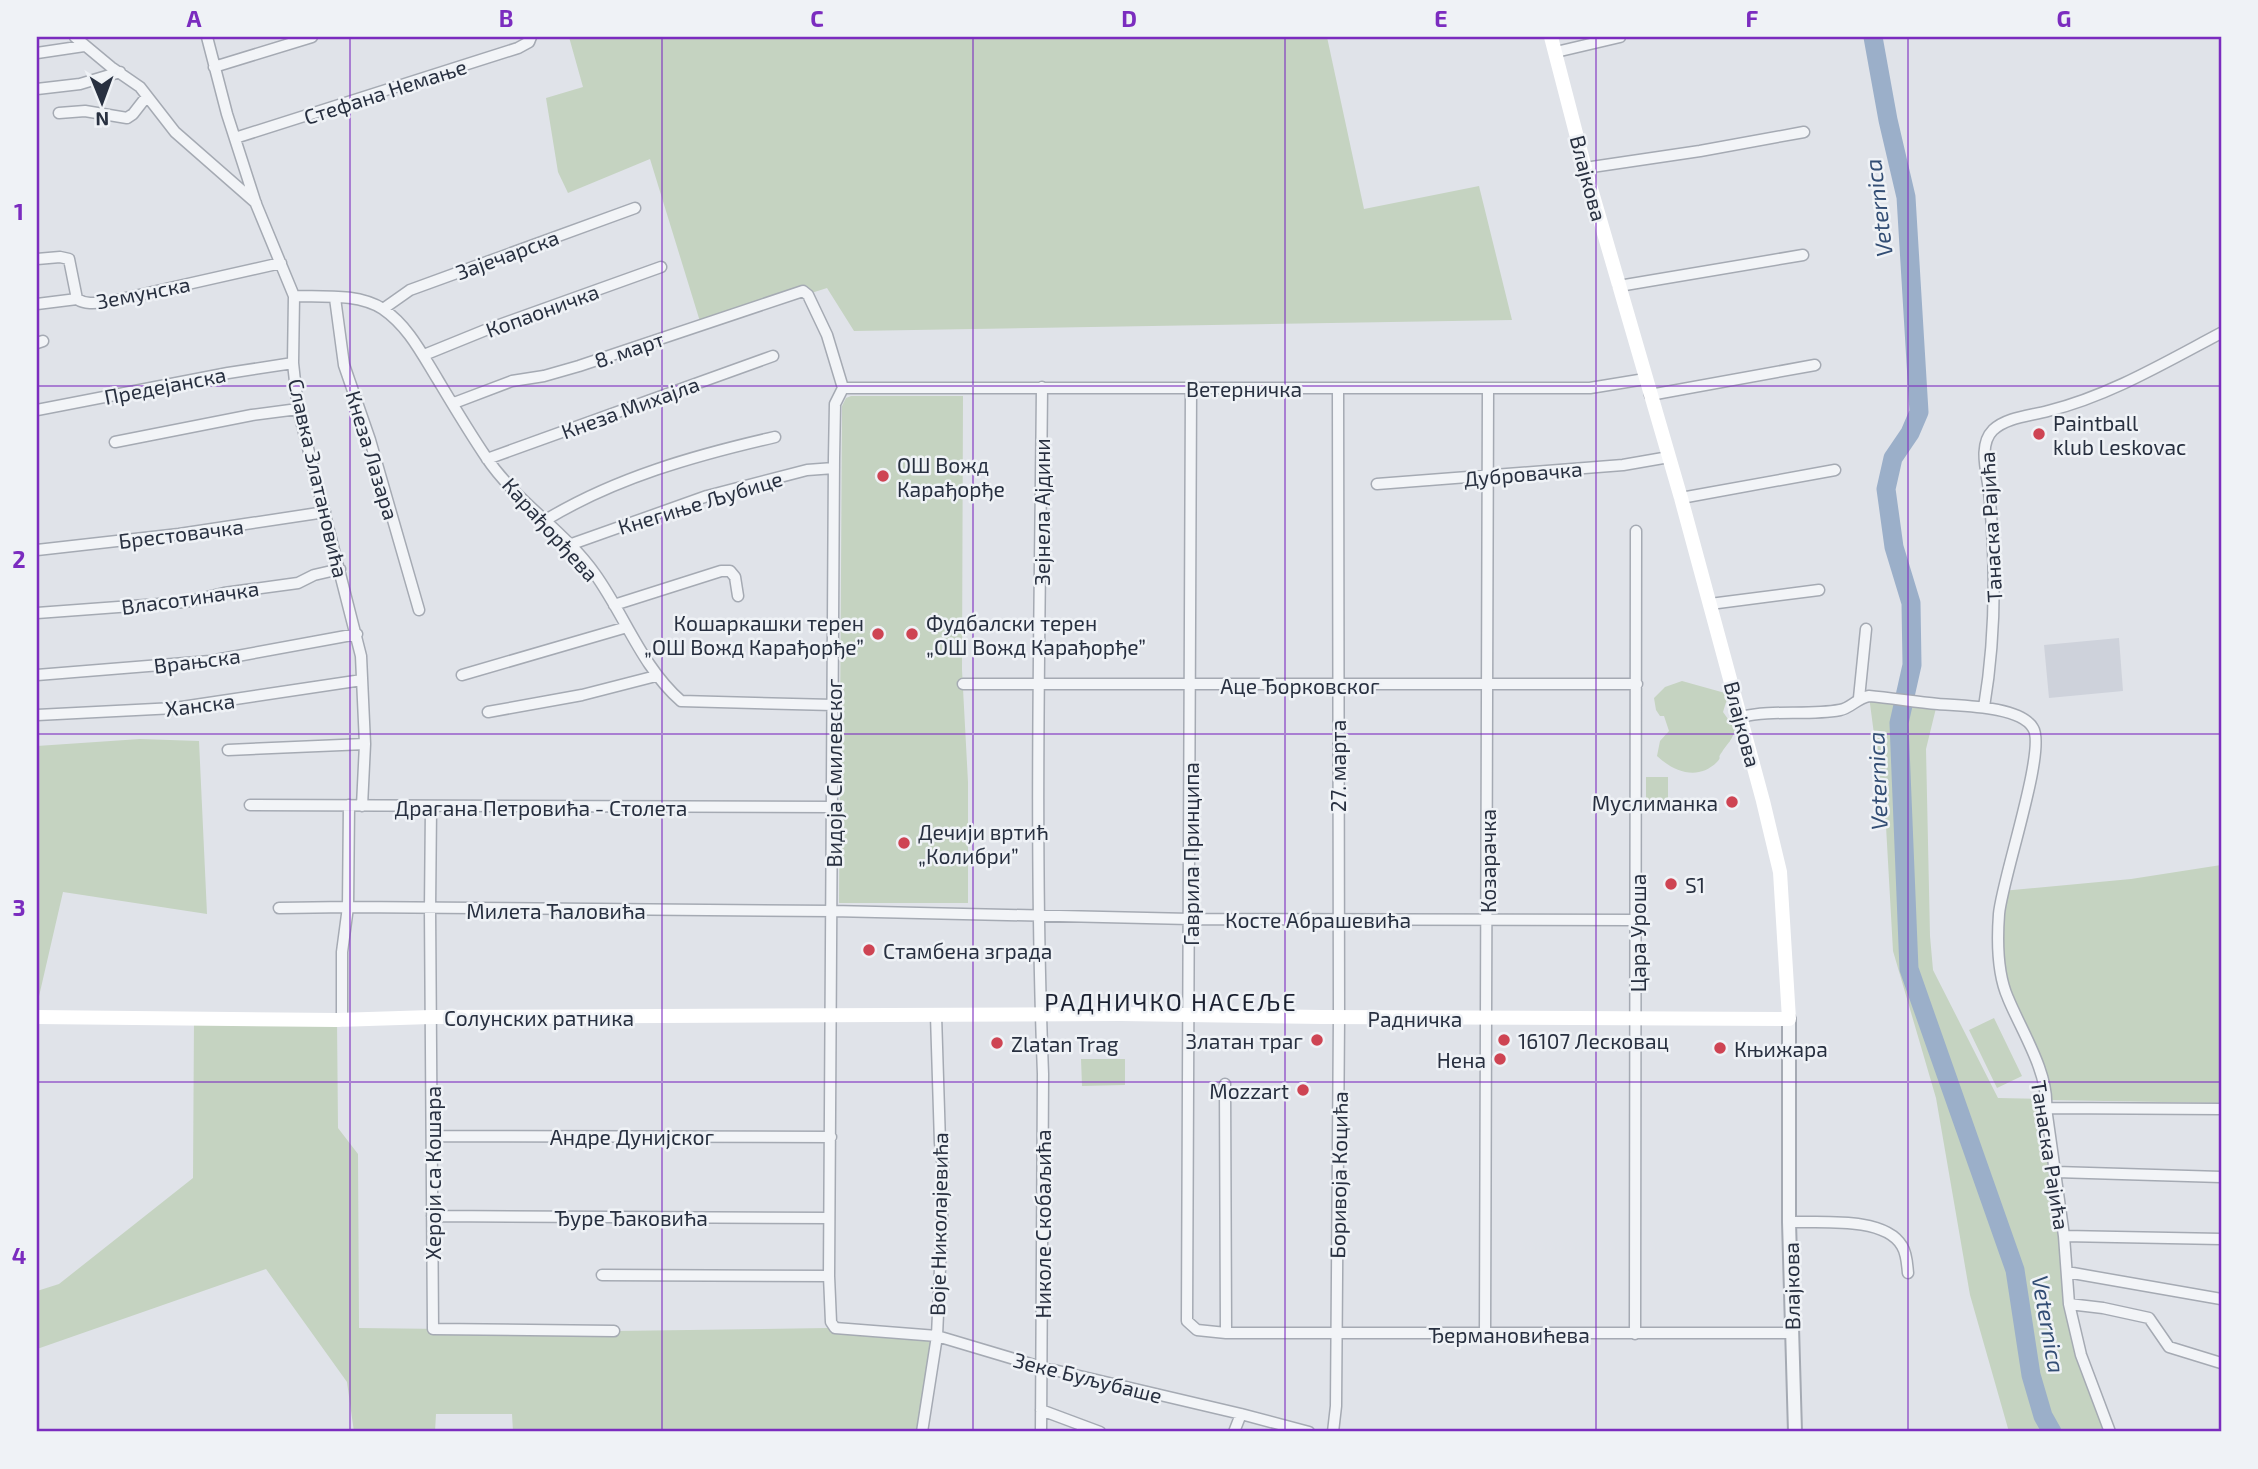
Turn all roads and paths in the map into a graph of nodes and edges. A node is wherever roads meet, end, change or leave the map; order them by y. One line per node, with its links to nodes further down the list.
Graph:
1 (75, 37): 7 (street)
2 (207, 37): 10 (street, Славка Златановића)
3 (312, 37): 10 (street)
4 (531, 37): 16 (street, Стефана Немање)
5 (1551, 37): 8 (main road, Влајкова)
6 (1620, 37): 8 (street)
7 (84, 46): 9 (street); 11 (street)
8 (1556, 51): 17 (main road, Влајкова)
9 (37, 53)
10 (215, 67): 16 (street, Славка Златановића)
11 (120, 72): 12 (street); 13 (street)
12 (37, 89)
13 (147, 96): 14 (street); 18 (street)
14 (60, 113)
15 (1804, 132): 17 (street)
16 (235, 138): 18 (street, Славка Златановића)
17 (1585, 168): 24 (main road, Влајкова)
18 (256, 204): 22 (street, Славка Златановића)
19 (635, 208): 29 (street, Зајечарска)
20 (1803, 255): 24 (street)
21 (37, 259): 27 (street, Земунска)
22 (281, 263): 25 (street, Славка Златановића); 27 (street, Земунска)
23 (661, 267): 31 (street, Копаоничка)
24 (1619, 286): 35 (main road, Влајкова)
25 (294, 296): 26 (street, Карађорђева); 33 (street, Славка Златановића)
26 (335, 298): 29 (street, Карађорђева); 64 (street, Кнеза Лазара)
27 (76, 299): 28 (street)
28 (37, 304)
29 (383, 309): 31 (street, Карађорђева)
30 (2221, 333): 81 (street, Танаска Рајића)
31 (424, 355): 42 (street, Карађорђева)
32 (773, 356): 48 (street, Кнеза Михајла)
33 (293, 363): 43 (street, Славка Златановића); 44 (street, Предејанска)
34 (1815, 365): 41 (street)
35 (1645, 379): 40 (street, Ветерничка); 41 (main road, Влајкова)
36 (1042, 387): 37 (street, Ветерничка); 38 (street, Ветерничка); 74 (street, Зејнела Ајдини)
37 (843, 388): 42 (street, 8. март); 49 (street, Видоја Смилевског)
38 (1191, 388): 39 (street, Ветерничка); 75 (street, Гаврила Принципа)
39 (1338, 388): 40 (street, Ветерничка); 77 (street, 27. марта)
40 (1488, 388): 51 (street, Козарачка)
41 (1650, 395): 47 (main road, Влајкова)
42 (454, 403): 48 (street, Карађорђева)
43 (298, 409): 46 (street); 54 (street, Славка Златановића)
44 (37, 410)
45 (775, 437): 55 (street)
46 (115, 442)
47 (1669, 457): 51 (street, Дубровачка); 53 (main road, Влајкова)
48 (487, 459): 55 (street, Карађорђева)
49 (834, 468): 57 (street, Кнегиње Љубице); 80 (street, Видоја Смилевског)
50 (1835, 470): 53 (street)
51 (1488, 475): 52 (street, Дубровачка); 78 (street, Козарачка)
52 (1377, 484)
53 (1681, 498): 62 (main road, Влајкова)
54 (325, 512): 58 (street, Брестовачка); 59 (street, Славка Златановића)
55 (544, 522): 57 (street, Карађорђева)
56 (1636, 531): 76 (street, Цара Уроша)
57 (569, 545): 63 (street, Карађорђева)
58 (37, 550)
59 (340, 569): 65 (street, Власотиначка); 68 (street, Славка Златановића)
60 (1819, 590): 62 (street)
61 (738, 596): 63 (street)
62 (1710, 604): 84 (main road, Влајкова)
63 (614, 605): 66 (street, Карађорђева)
64 (419, 610)
65 (37, 613)
66 (627, 627): 70 (street); 71 (street, Карађорђева)
67 (1866, 629): 79 (street)
68 (356, 634): 69 (street, Врањска); 72 (street, Славка Златановића)
69 (37, 675)
70 (462, 675)
71 (656, 676): 80 (street, Карађорђева); 82 (street)
72 (362, 680): 83 (street, Ханска); 85 (street, Славка Златановића)
73 (963, 684): 74 (street, Аце Ђорковског)
74 (1040, 684): 75 (street, Аце Ђорковског); 96 (street, Зејнела Ајдини)
75 (1190, 684): 77 (street, Аце Ђорковског); 98 (street, Гаврила Принципа)
76 (1637, 684): 78 (street, Аце Ђорковског); 100 (street, Цара Уроша)
77 (1337, 685): 78 (street, Аце Ђорковског); 97 (street, 27. марта)
78 (1487, 685): 99 (street, Козарачка)
79 (1864, 697): 81 (street, Танаска Рајића); 84 (street)
80 (833, 705): 91 (street, Видоја Смилевског)
81 (1984, 707): 113 (street, Танаска Рајића)
82 (488, 712)
83 (37, 715)
84 (1741, 717): 110 (main road, Влајкова)
85 (365, 744): 86 (street); 89 (street, Славка Златановића)
86 (228, 750)
87 (250, 805): 88 (street, Драгана Петровића - Столета)
88 (349, 805): 89 (street, Драгана Петровића - Столета); 92 (street)
89 (362, 806): 90 (street, Драгана Петровића - Столета)
90 (431, 807): 91 (street, Драгана Петровића - Столета); 94 (street, Хероји са Кошара)
91 (832, 807): 95 (street, Видоја Смилевског)
92 (348, 906): 93 (street, Милета Ћаловића); 94 (street, Милета Ћаловића); 111 (street)
93 (279, 908)
94 (430, 909): 95 (street, Милета Ћаловића); 106 (street, Хероји са Кошара)
95 (832, 911): 96 (street, Косте Абрашевића); 101 (street, Видоја Смилевског)
96 (1040, 916): 98 (street, Косте Абрашевића); 103 (street, Зејнела Ајдини)
97 (1338, 918): 98 (street, Косте Абрашевића); 99 (street, Косте Абрашевића); 107 (street, 27. марта)
98 (1189, 919): 104 (street, Гаврила Принципа)
99 (1487, 920): 100 (street, Косте Абрашевића); 108 (street, Козарачка)
100 (1637, 920): 109 (street, Цара Уроша)
101 (832, 1015): 102 (main road, Солунских ратника); 106 (main road, Солунских ратника); 116 (street)
102 (936, 1015): 103 (main road, Солунских ратника); 137 (street, Воје Николајевића)
103 (1041, 1015): 104 (main road, Радничка); 139 (street, Николе Скобаљића)
104 (1189, 1016): 107 (main road, Радничка); 130 (street, Гаврила Принципа)
105 (37, 1017): 111 (main road, Солунских ратника)
106 (431, 1017): 111 (main road, Солунских ратника); 115 (street, Хероји са Кошара)
107 (1339, 1017): 108 (main road, Радничка); 132 (street, Боривоја Коцића)
108 (1486, 1018): 109 (main road, Радничка); 133 (street, Козарачка)
109 (1637, 1019): 110 (main road, Радничка); 136 (street, Цара Уроша)
110 (1789, 1019): 121 (street, Влајкова)
111 (342, 1020)
112 (1225, 1084): 135 (street)
113 (2046, 1108): 114 (street); 117 (street, Танаска Рајића)
114 (2221, 1109)
115 (433, 1136): 116 (street, Андре Дунијског); 119 (street, Хероји са Кошара)
116 (831, 1137): 120 (street)
117 (2056, 1172): 118 (street); 122 (street, Танаска Рајића)
118 (2221, 1177)
119 (432, 1216): 120 (street, Ђуре Ђаковића); 131 (street, Хероји са Кошара)
120 (829, 1218): 127 (street)
121 (1789, 1222): 125 (street); 134 (street, Влајкова)
122 (2064, 1236): 123 (street); 124 (street, Танаска Рајића)
123 (2221, 1239)
124 (2067, 1272): 128 (street); 129 (street, Танаска Рајића)
125 (1908, 1273)
126 (602, 1275): 127 (street)
127 (829, 1276): 137 (street, Зеке Буљубаше)
128 (2221, 1299)
129 (2069, 1304): 138 (street); 149 (street, Танаска Рајића)
130 (1187, 1321): 135 (street, Ђермановићева)
131 (614, 1331)
132 (1336, 1333): 133 (street, Ђермановићева); 135 (street, Ђермановићева); 147 (street)
133 (1485, 1333): 136 (street, Ђермановићева)
134 (1792, 1333): 136 (street, Ђермановићева); 148 (street, Влајкова)
135 (1226, 1334)
136 (1635, 1334)
137 (937, 1336): 139 (street, Зеке Буљубаше); 142 (street, Воје Николајевића)
138 (2221, 1363)
139 (1041, 1367): 140 (street, Николе Скобаљића); 141 (street, Зеке Буљубаше)
140 (1041, 1410): 143 (street, Николе Скобаљића); 144 (street)
141 (1241, 1414): 145 (street); 146 (street, Зеке Буљубаше)
142 (922, 1432)
143 (1041, 1432)
144 (1100, 1432)
145 (1234, 1432)
146 (1308, 1432)
147 (1333, 1432)
148 (1795, 1432)
149 (2110, 1432)

